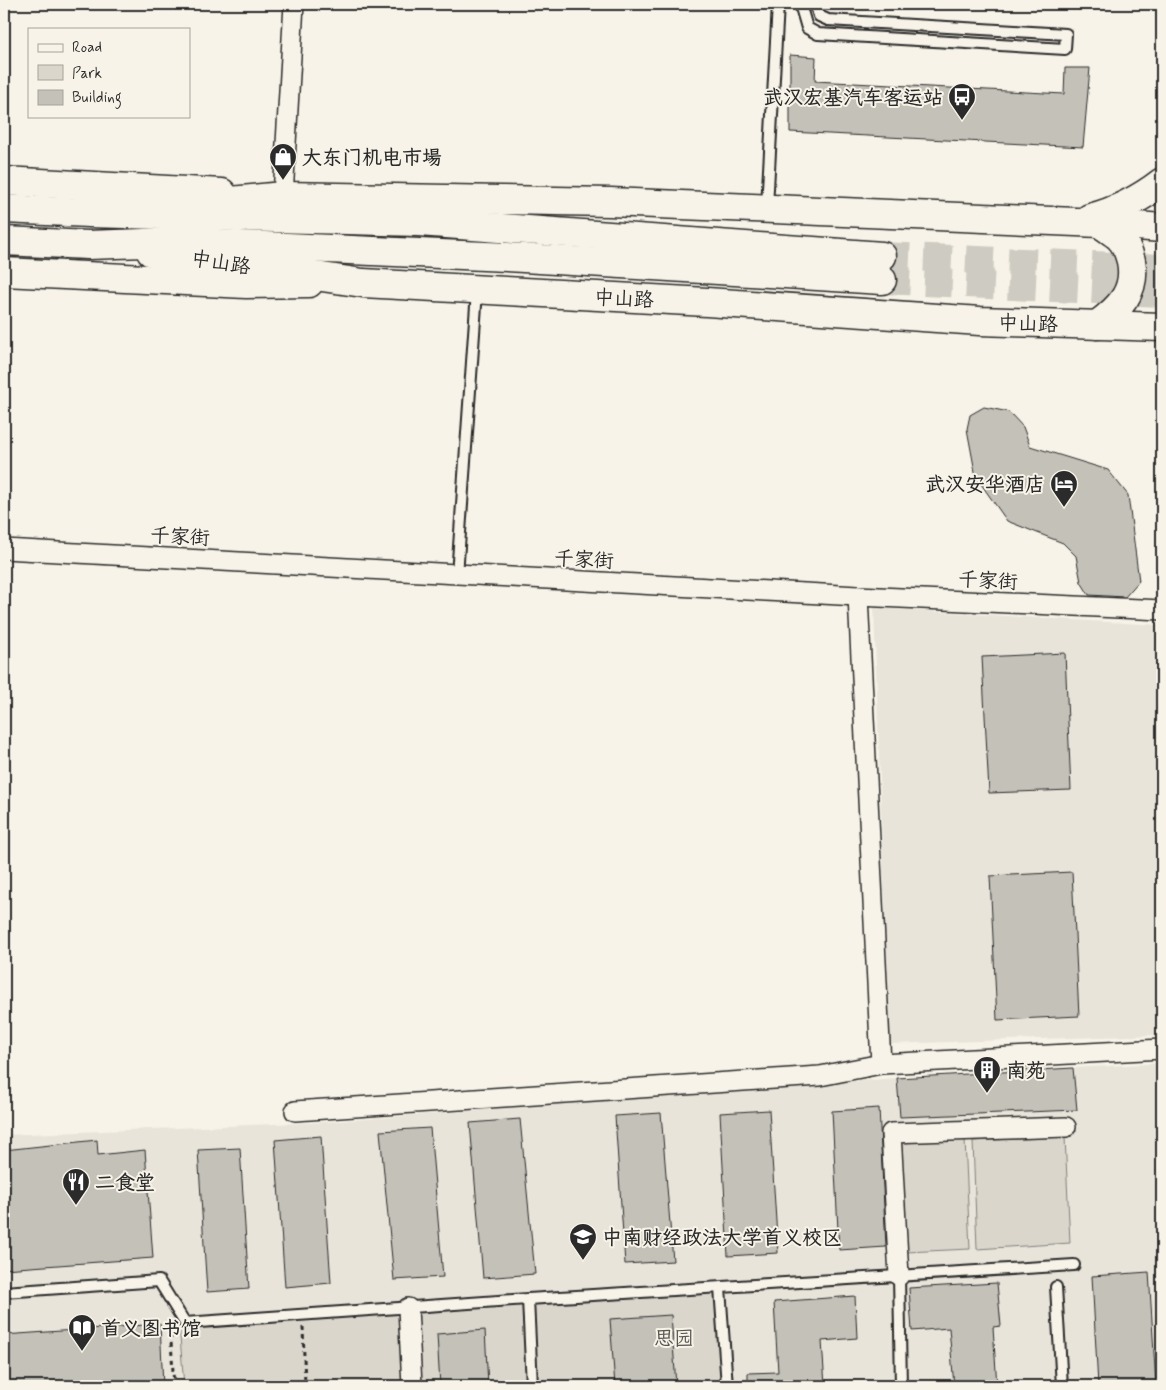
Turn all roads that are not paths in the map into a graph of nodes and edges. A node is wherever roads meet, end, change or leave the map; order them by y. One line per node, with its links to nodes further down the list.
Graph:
1 (294, 4): 7 (street)
2 (778, 4): 9 (lane)
3 (800, 4): 4 (lane)
4 (815, 4)
5 (4, 181): 7 (main road)
6 (1162, 182): 11 (main road)
7 (283, 196): 9 (main road, 中山路); 10 (main road, 中山路)
8 (4, 209): 10 (main road, 中山路)
9 (767, 209): 11 (main road, 中山路)
10 (89, 213): 15 (main road, 中山路)
11 (1072, 222): 12 (main road, 中山路)
12 (1100, 223): 13 (main road, 中山路); 19 (main road)
13 (1162, 228)
14 (4, 241): 15 (main road, 中山路)
15 (88, 244): 17 (main road, 中山路)
16 (4, 272): 17 (main road)
17 (363, 284): 18 (main road, 中山路)
18 (477, 290): 19 (main road, 中山路); 22 (lane)
19 (1098, 325): 20 (main road, 中山路)
20 (1162, 327)
21 (4, 549): 22 (street, 千家街)
22 (457, 575): 23 (street, 千家街)
23 (858, 596): 24 (street, 千家街); 26 (street)
24 (1162, 610)
25 (1162, 1050): 26 (street)
26 (881, 1064): 27 (street)
27 (295, 1111)
28 (1066, 1127): 30 (street)
29 (1074, 1266): 30 (lane)
30 (899, 1276): 32 (lane); 39 (lane)
31 (1056, 1287): 40 (lane)
32 (720, 1288): 34 (lane); 38 (lane)
33 (4, 1292): 35 (lane)
34 (528, 1300): 35 (lane); 37 (lane)
35 (408, 1308): 36 (street)
36 (412, 1386)
37 (532, 1386)
38 (727, 1386)
39 (901, 1386)
40 (1062, 1386)

